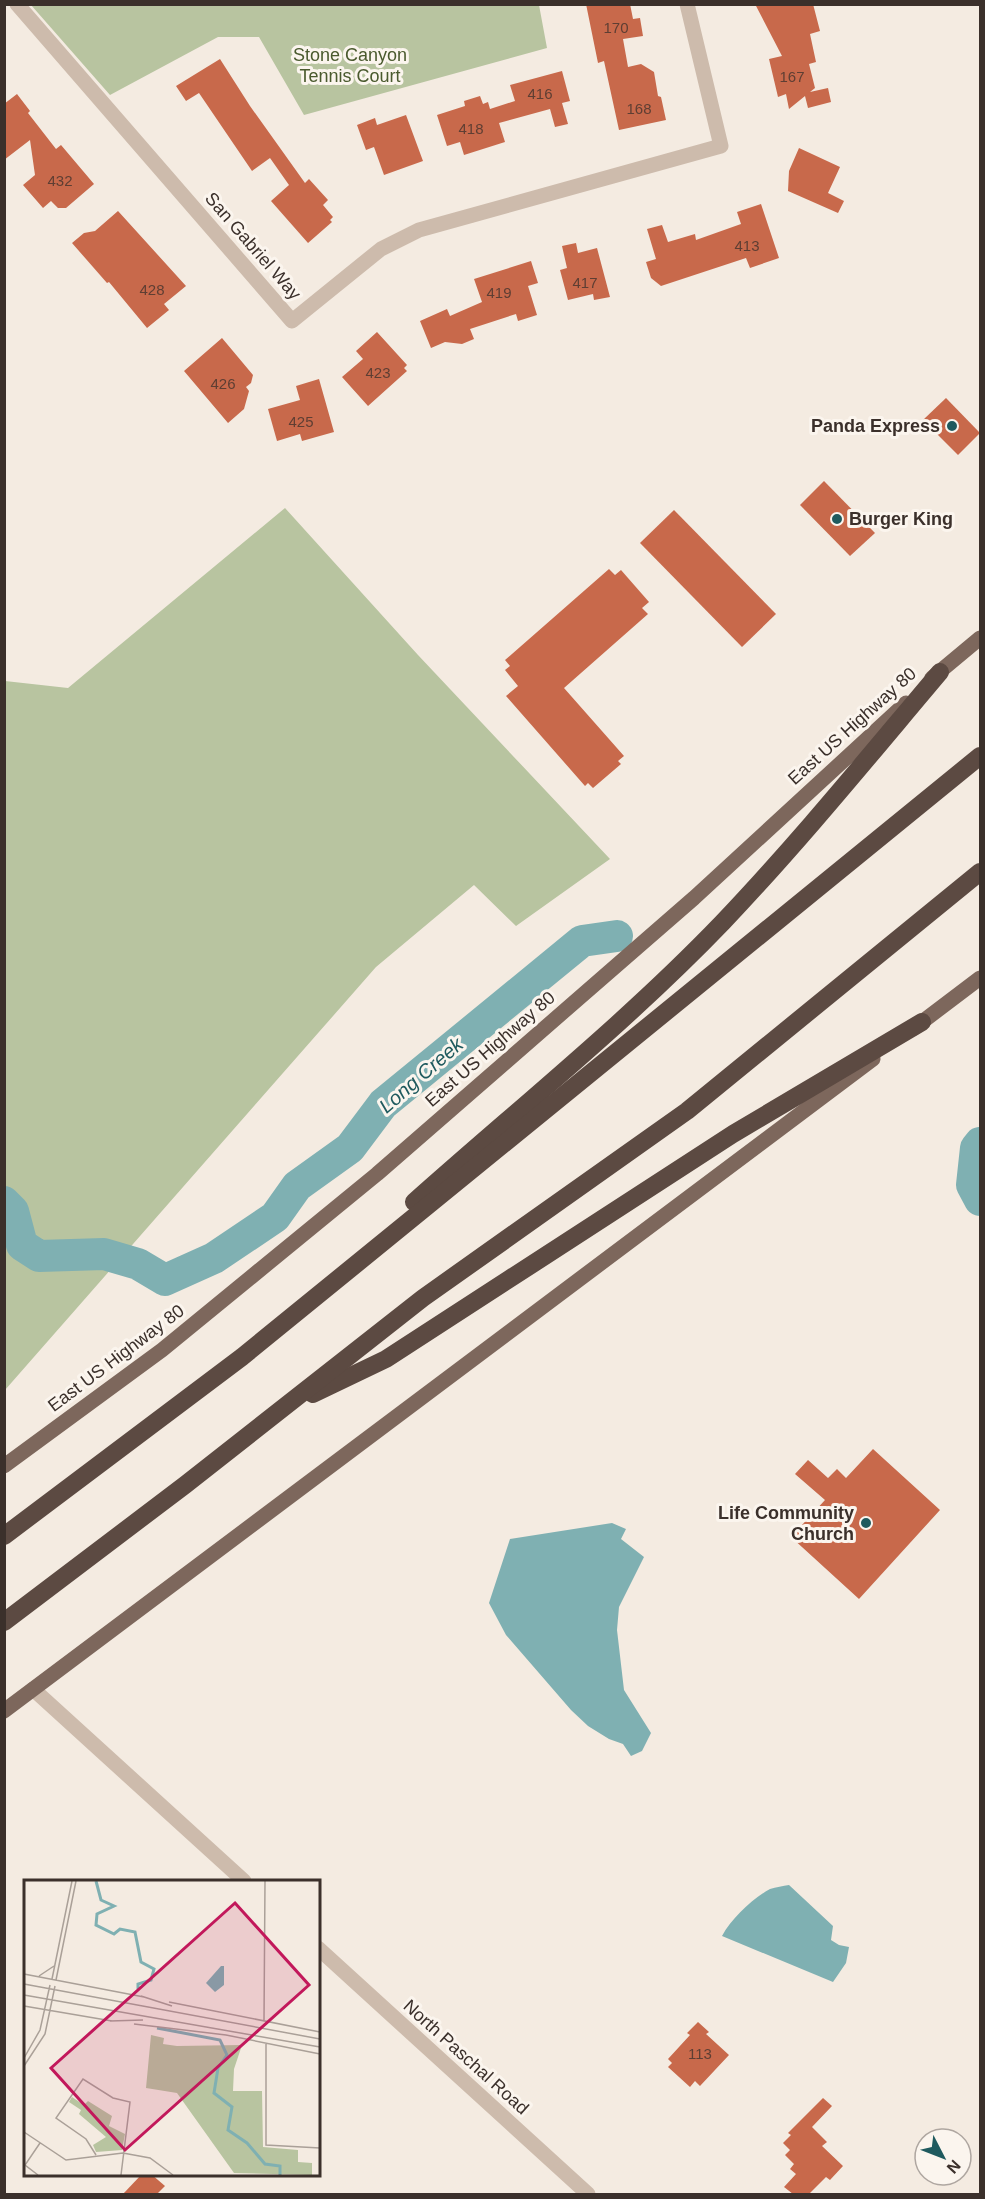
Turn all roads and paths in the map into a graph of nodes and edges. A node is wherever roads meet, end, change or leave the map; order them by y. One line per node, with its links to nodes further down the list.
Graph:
1 (17, 4): 2 (street, San Gabriel Way)
2 (687, 4)
3 (981, 638): 4 (main road, East US Highway 80)
4 (940, 672): 9 (highway); 11 (main road, East US Highway 80)
5 (981, 756): 9 (highway)
6 (981, 872): 10 (highway)
7 (981, 978): 8 (main road)
8 (922, 1022): 10 (highway); 14 (main road)
9 (242, 1357): 12 (highway)
10 (281, 1409): 13 (highway)
11 (4, 1466)
12 (4, 1536)
13 (4, 1622)
14 (33, 1689): 15 (main road); 16 (street)
15 (4, 1711)
16 (243, 1880)
17 (320, 1950): 18 (street, North Paschal Road)
18 (588, 2194)

